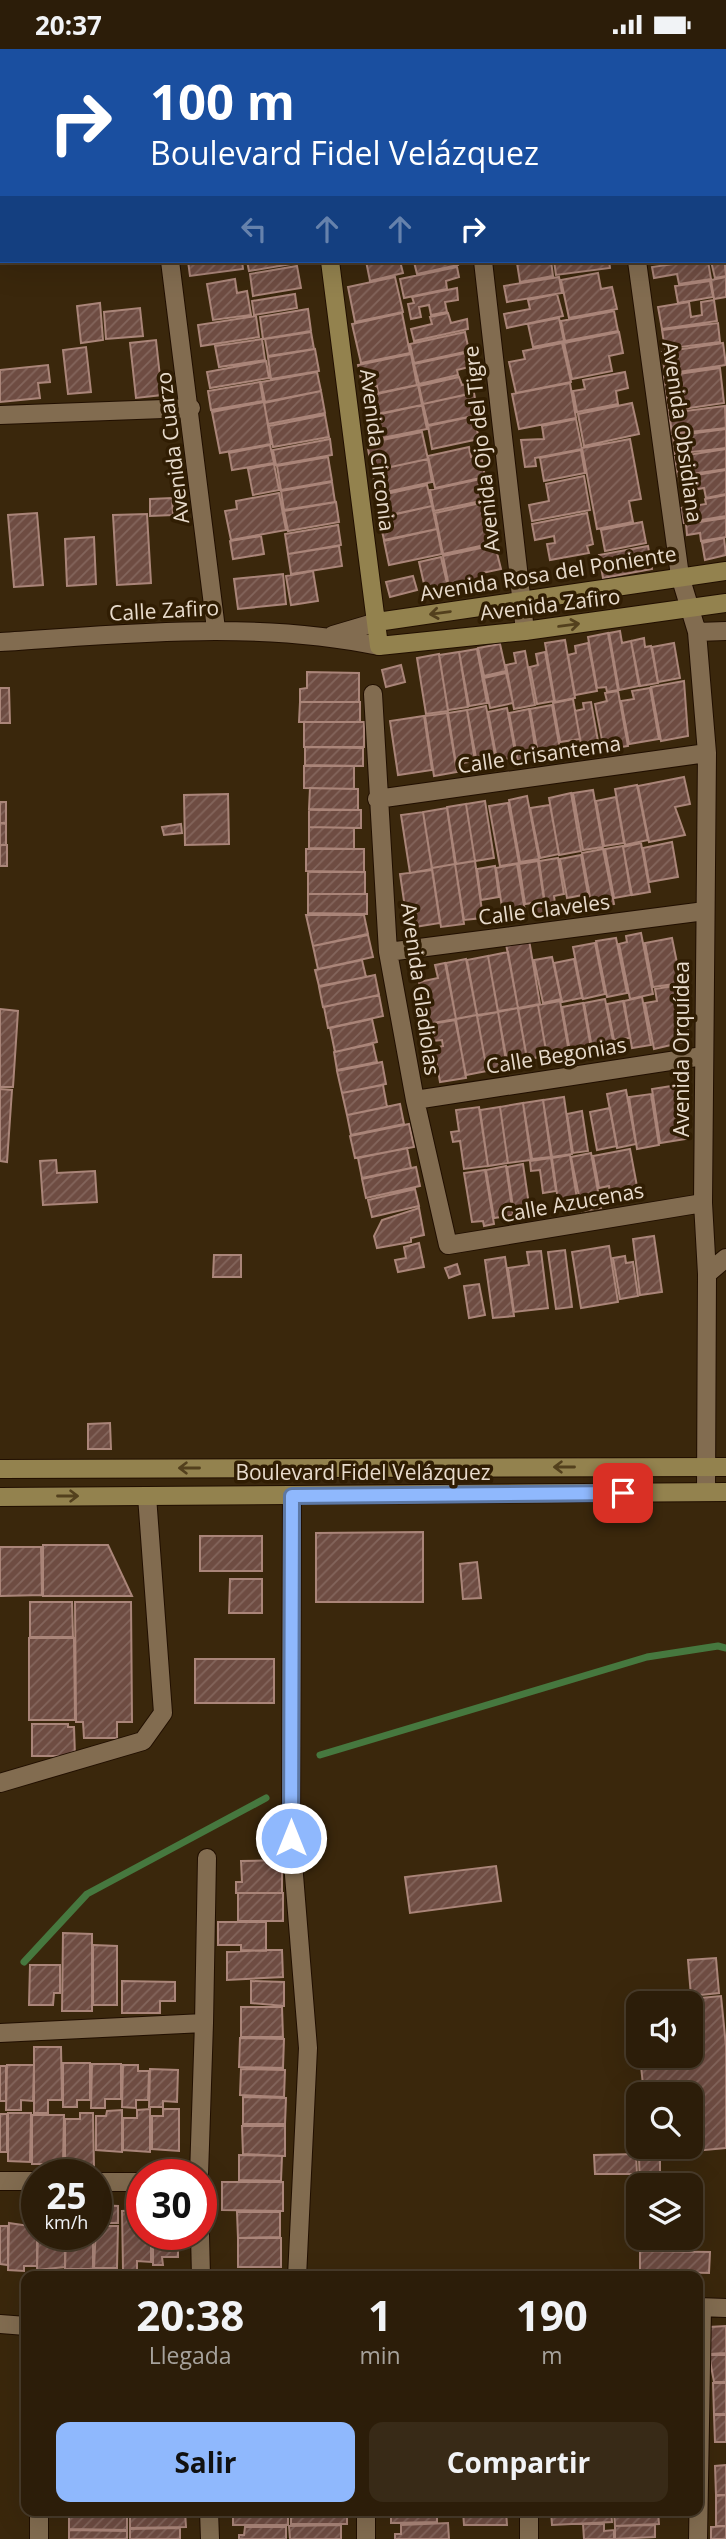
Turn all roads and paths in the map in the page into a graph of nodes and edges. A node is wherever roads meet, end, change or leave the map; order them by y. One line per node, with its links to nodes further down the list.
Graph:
1 (170, 263): 5 (street, Avenida Cuarzo)
2 (330, 263): 12 (main road, Avenida Circonia)
3 (483, 263): 9 (street, Avenida Ojo del Tigre)
4 (637, 263): 8 (street, Avenida Obsidiana)
5 (191, 408): 6 (street); 13 (street, Avenida Cuarzo)
6 (0, 415)
7 (726, 571): 8 (main road, Avenida Rosa del Poniente)
8 (680, 576): 9 (main road, Avenida Rosa del Poniente); 11 (street, Avenida Obsidiana)
9 (521, 601): 12 (main road, Avenida Rosa del Poniente, one-way to 12); 14 (street, Avenida Ojo del Tigre)
10 (726, 603): 11 (main road, Avenida Zafiro)
11 (688, 608): 14 (main road, Avenida Zafiro, one-way to 11); 16 (street, Avenida Orquídea)
12 (377, 622): 17 (street, Calle Zafiro); 19 (main road, Avenida Circonia)
13 (216, 629): 17 (street, Calle Zafiro); 18 (street, Calle Zafiro)
14 (525, 631): 19 (main road, Avenida Zafiro)
15 (726, 631): 16 (street)
16 (697, 632): 21 (street, Avenida Orquídea)
17 (330, 636): 19 (street, Calle Zafiro)
18 (0, 642)
19 (379, 646)
20 (373, 694): 22 (street, Avenida Gladiolas)
21 (706, 753): 22 (street, Calle Crisantema); 23 (street, Avenida Orquídea)
22 (377, 799): 24 (street, Avenida Gladiolas)
23 (705, 911): 24 (street, Calle Claveles); 25 (street, Avenida Orquídea)
24 (388, 952): 26 (street, Avenida Gladiolas)
25 (703, 1056): 26 (street, Calle Begonias); 27 (street, Avenida Orquídea)
26 (415, 1100): 28 (street, Avenida Gladiolas)
27 (703, 1203): 28 (street, Calle Azucenas); 30 (street, Avenida Orquídea)
28 (448, 1245)
29 (726, 1258): 30 (street)
30 (707, 1275): 31 (street, Avenida Orquídea)
31 (706, 1467): 32 (main road, Boulevard Fidel Velázquez); 34 (main road, Boulevard Fidel Velázquez, one-way to 34); 35 (street, Avenida Orquídea)
32 (726, 1467)
33 (0, 1469): 34 (main road, Boulevard Fidel Velázquez)
34 (95, 1469): 37 (main road)
35 (706, 1492): 36 (main road, Boulevard Fidel Velázquez); 39 (main road, Boulevard Fidel Velázquez)
36 (726, 1492)
37 (95, 1496): 38 (main road, Boulevard Fidel Velázquez); 40 (main road, Boulevard Fidel Velázquez, one-way to 37)
38 (147, 1496): 39 (main road, Boulevard Fidel Velázquez); 41 (street)
39 (292, 1496): 50 (street)
40 (0, 1497)
41 (0, 1783)
42 (207, 1858): 43 (street)
43 (204, 2023): 44 (street); 45 (street)
44 (0, 2033)
45 (200, 2159)
46 (0, 2181): 47 (street)
47 (21, 2181)
48 (200, 2250): 49 (street)
49 (201, 2271)
50 (297, 2271)
51 (703, 2307): 52 (street)
52 (726, 2308)
53 (0, 2325): 54 (street)
54 (21, 2326)
55 (39, 2516): 60 (street)
56 (209, 2516): 61 (street)
57 (366, 2516): 62 (street)
58 (529, 2516): 63 (street)
59 (698, 2516): 64 (street)
60 (39, 2539)
61 (210, 2539)
62 (366, 2539)
63 (529, 2539)
64 (698, 2539)

